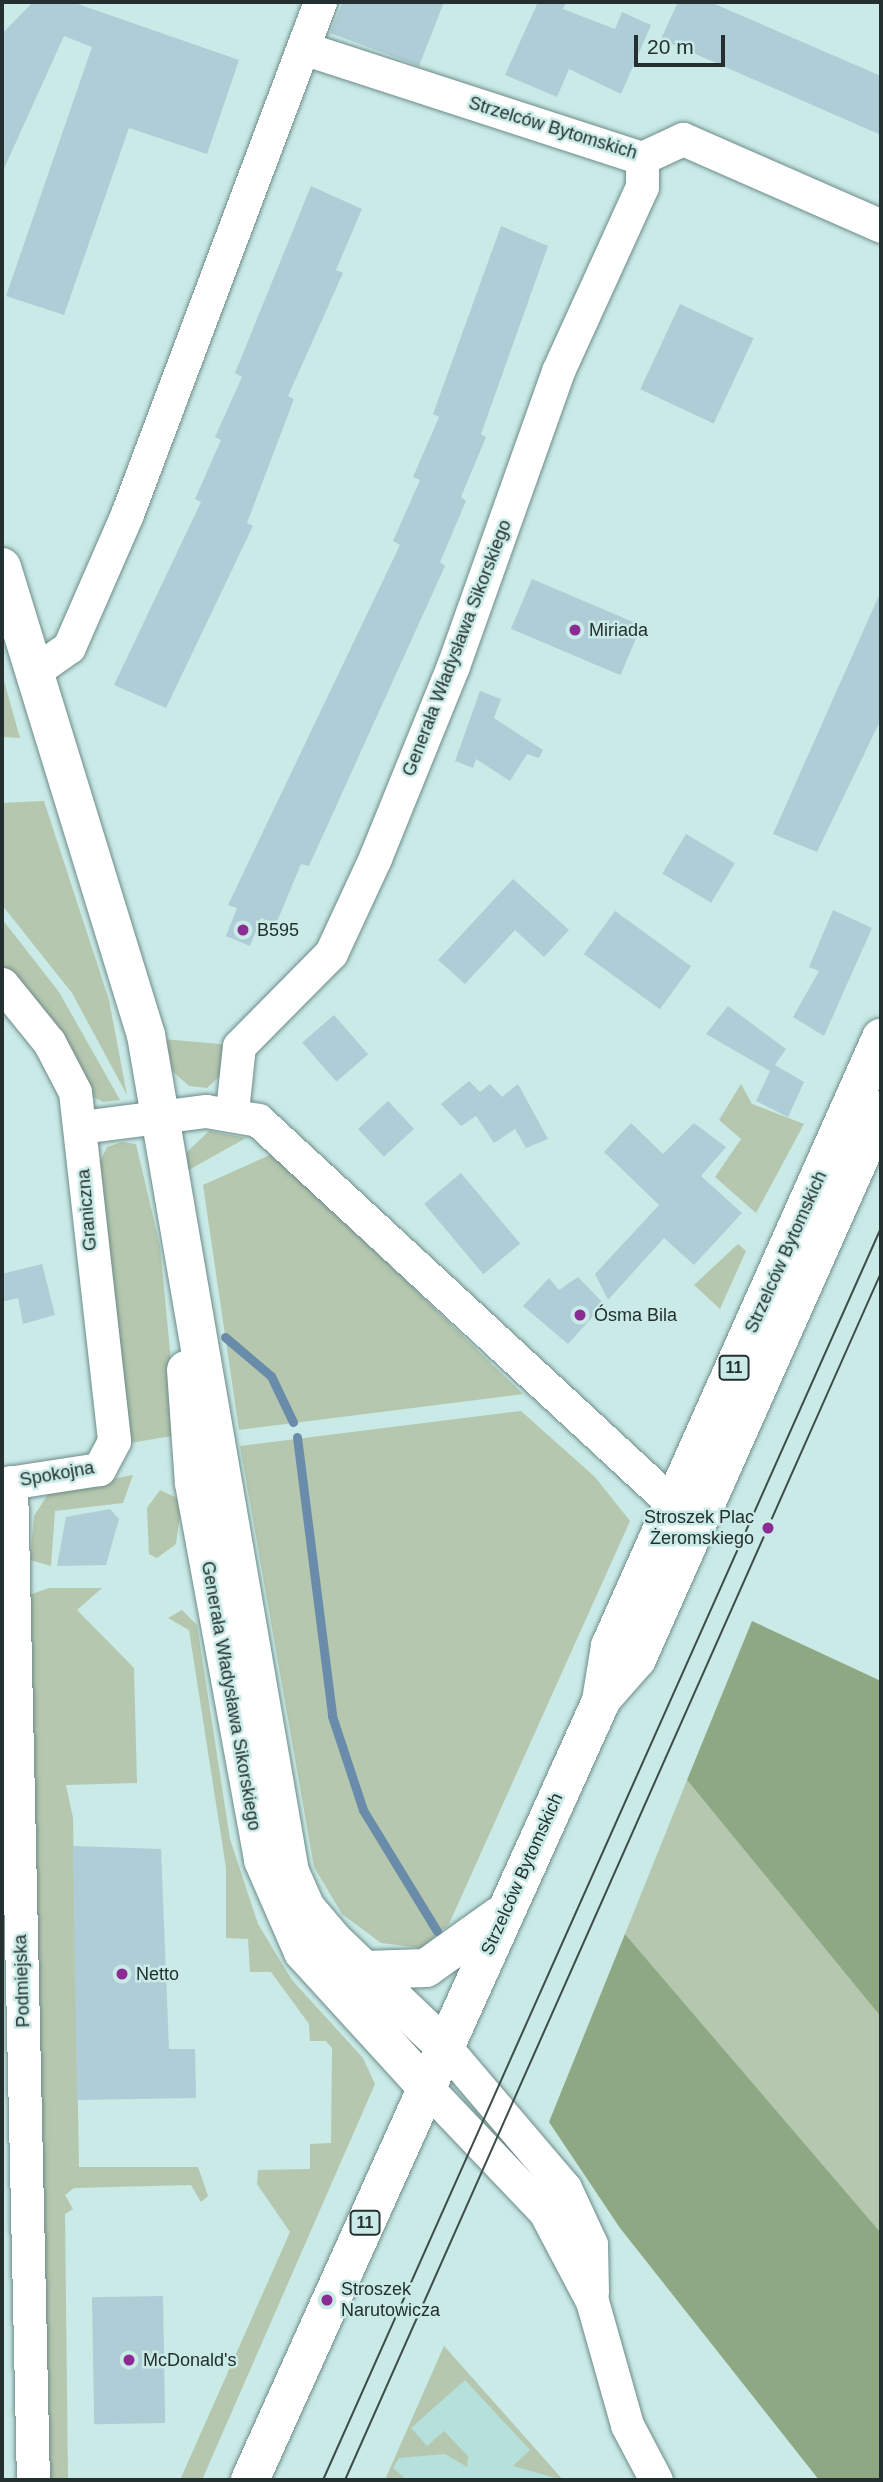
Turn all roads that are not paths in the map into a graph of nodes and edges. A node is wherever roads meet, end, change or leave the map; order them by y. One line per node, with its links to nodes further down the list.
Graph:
1 (320, 2): 2 (street)
2 (303, 48): 3 (street, Strzelców Bytomskich); 6 (street)
3 (642, 158): 4 (street, Strzelców Bytomskich); 10 (street, Generała Władysława Sikorskiego)
4 (881, 226)
5 (2, 566): 6 (main road, Generała Władysława Sikorskiego)
6 (32, 673): 11 (main road, Generała Władysława Sikorskiego)
7 (2, 984): 12 (street, Graniczna)
8 (881, 1038): 16 (main road, Strzelców Bytomskich / 11)
9 (881, 1110): 17 (main road, Strzelców Bytomskich / 11)
10 (232, 1111): 11 (street); 16 (street)
11 (160, 1116): 12 (street); 13 (main road, Generała Władysława Sikorskiego)
12 (81, 1127): 14 (street, Graniczna)
13 (181, 1249): 19 (main road, Generała Władysława Sikorskiego); 21 (main road, Generała Władysława Sikorskiego)
14 (109, 1457): 15 (street, Spokojna)
15 (6, 1483): 24 (street, Podmiejska)
16 (674, 1504): 17 (main road, Strzelców Bytomskich / 11)
17 (601, 1701): 18 (main road, Strzelców Bytomskich / 11)
18 (506, 1910): 19 (main road); 20 (main road, Strzelców Bytomskich / 11)
19 (365, 1970): 20 (main road, Generała Władysława Sikorskiego)
20 (445, 2047): 21 (main road, 11); 22 (street)
21 (427, 2088): 22 (street); 23 (main road, 11)
22 (592, 2301): 27 (street)
23 (301, 2356): 25 (main road); 26 (main road, 11)
24 (33, 2480)
25 (221, 2480)
26 (250, 2480)
27 (656, 2480)

